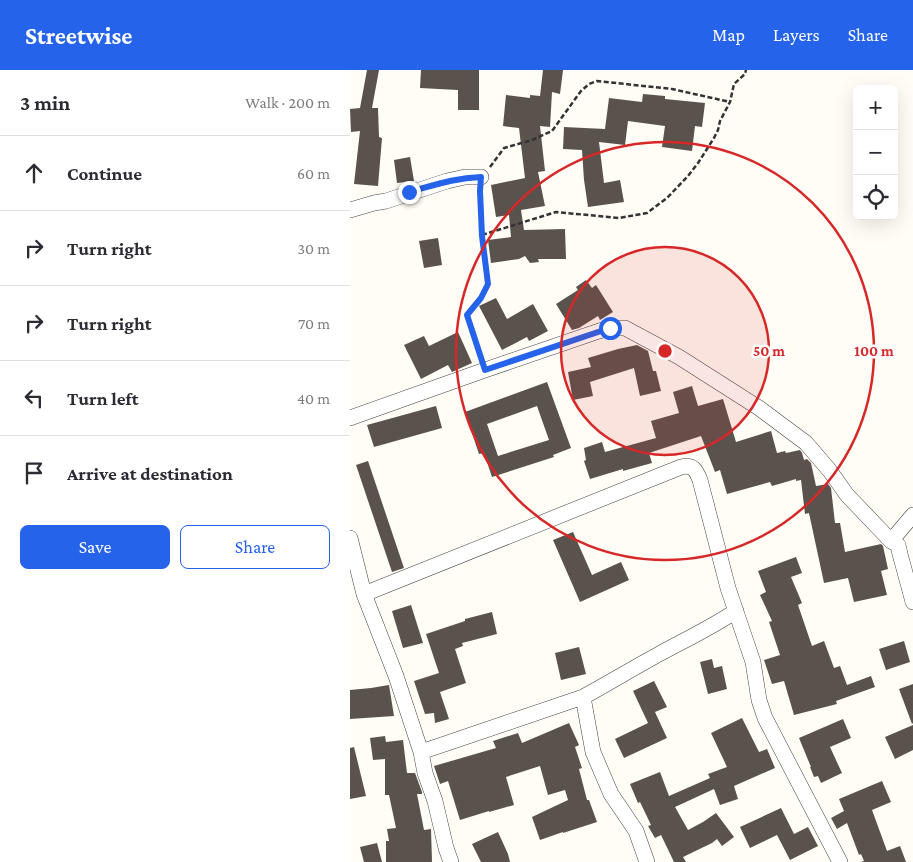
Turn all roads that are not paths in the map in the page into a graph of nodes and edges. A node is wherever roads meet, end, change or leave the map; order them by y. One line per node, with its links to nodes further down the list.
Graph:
1 (481, 177): 2 (street)
2 (350, 210)
3 (350, 418): 6 (street)
4 (913, 515): 6 (street)
5 (350, 538): 7 (street)
6 (891, 541): 8 (street)
7 (364, 594): 9 (street); 11 (street)
8 (913, 602)
9 (736, 611): 10 (street); 14 (street)
10 (583, 697): 11 (street); 13 (street)
11 (421, 752): 12 (street)
12 (451, 862)
13 (648, 862)
14 (840, 862)

